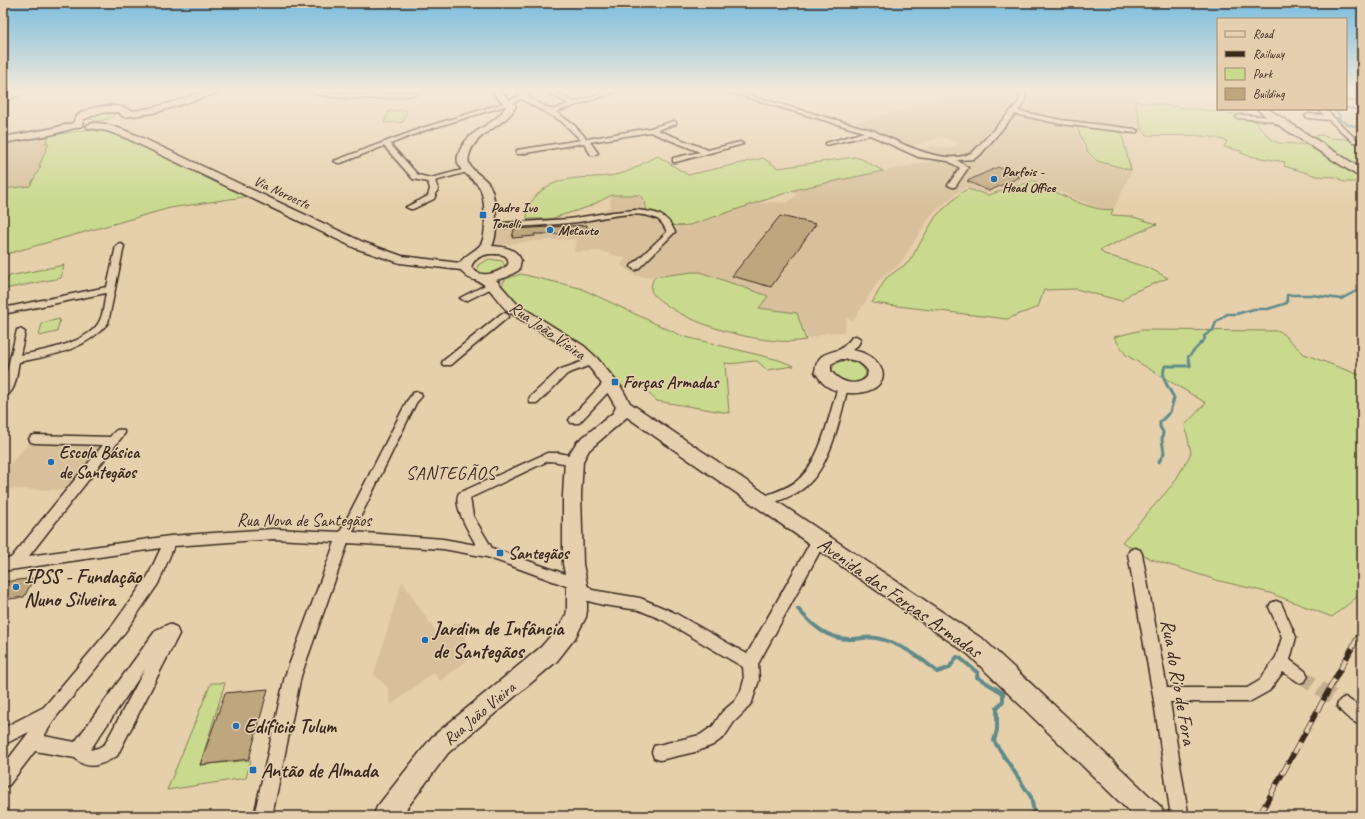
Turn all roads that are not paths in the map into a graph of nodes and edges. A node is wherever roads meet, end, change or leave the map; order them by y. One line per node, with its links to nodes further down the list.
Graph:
1 (64, 129): 15 (street)
2 (112, 129): 38 (street, Via Noroeste)
3 (132, 129): 38 (street, Via Noroeste)
4 (423, 129): 18 (street)
5 (484, 129): 29 (street)
6 (575, 129): 16 (street)
7 (863, 129): 14 (street)
8 (998, 129): 24 (street)
9 (1120, 129): 13 (street)
10 (1291, 129): 30 (street)
11 (1343, 129): 17 (street)
12 (651, 130): 16 (street); 22 (street)
13 (1135, 131)
14 (873, 132): 20 (street); 24 (street)
15 (3, 140)
16 (587, 140): 21 (street); 23 (street)
17 (1355, 141)
18 (386, 144): 26 (street); 31 (street)
19 (740, 144): 22 (street)
20 (828, 144)
21 (520, 152)
22 (707, 152): 25 (street)
23 (594, 153)
24 (950, 159): 28 (street)
25 (676, 160)
26 (338, 161)
27 (973, 163): 28 (street)
28 (964, 168): 32 (street)
29 (470, 170): 31 (street); 34 (street)
30 (1362, 174)
31 (431, 180): 33 (street)
32 (952, 185)
33 (410, 207)
34 (489, 226): 35 (street); 39 (street)
35 (489, 240): 37 (street); 38 (street)
36 (120, 246): 41 (street)
37 (500, 250): 38 (street); 40 (street)
38 (472, 259): 40 (street, Rua João Vieira)
39 (635, 267)
40 (492, 283): 42 (street); 42 (street); 45 (street, Rua João Vieira); 46 (street)
41 (110, 289): 44 (street); 50 (street)
42 (478, 292): 43 (street)
43 (465, 298)
44 (3, 311)
45 (522, 314): 46 (street); 51 (street, Rua João Vieira)
46 (504, 316): 52 (street)
47 (20, 332): 50 (street)
48 (841, 354): 49 (street); 49 (street); 54 (street)
49 (861, 357): 54 (street)
50 (14, 360): 55 (street)
51 (592, 361): 53 (street, Rua João Vieira); 57 (street)
52 (447, 363)
53 (609, 384): 58 (street, Rua João Vieira); 59 (street)
54 (843, 388): 62 (street)
55 (3, 393)
56 (417, 396): 63 (street)
57 (534, 400)
58 (624, 407): 61 (street); 62 (street, Avenida das Forças Armadas)
59 (575, 420)
60 (35, 439): 68 (street)
61 (574, 460): 66 (street); 69 (street, Rua João Vieira)
62 (763, 501): 64 (street, Avenida das Forças Armadas)
63 (343, 538): 65 (street, Rua Nova de Santegãos); 66 (street, Rua Nova de Santegãos); 83 (street)
64 (819, 540): 72 (street); 85 (street, Avenida das Forças Armadas)
65 (170, 541): 68 (street, Rua Nova de Santegãos); 76 (street)
66 (487, 552): 69 (street, Rua Nova de Santegãos)
67 (1135, 554): 74 (street, Rua do Rio de Fora)
68 (9, 564)
69 (577, 584): 72 (street, Rua Nova de Santegãos); 84 (street, Rua João Vieira)
70 (1276, 607): 71 (street)
71 (1282, 662): 73 (street); 74 (street)
72 (750, 663): 81 (street)
73 (1300, 676)
74 (1161, 695): 86 (street, Rua do Rio de Fora)
75 (1345, 705): 77 (street)
76 (50, 712): 78 (street); 79 (street)
77 (1362, 718)
78 (3, 737)
79 (32, 742): 80 (street); 82 (street)
80 (79, 751): 80 (street)
81 (660, 752)
82 (3, 780)
83 (263, 816)
84 (386, 816)
85 (1152, 816)
86 (1176, 816)

